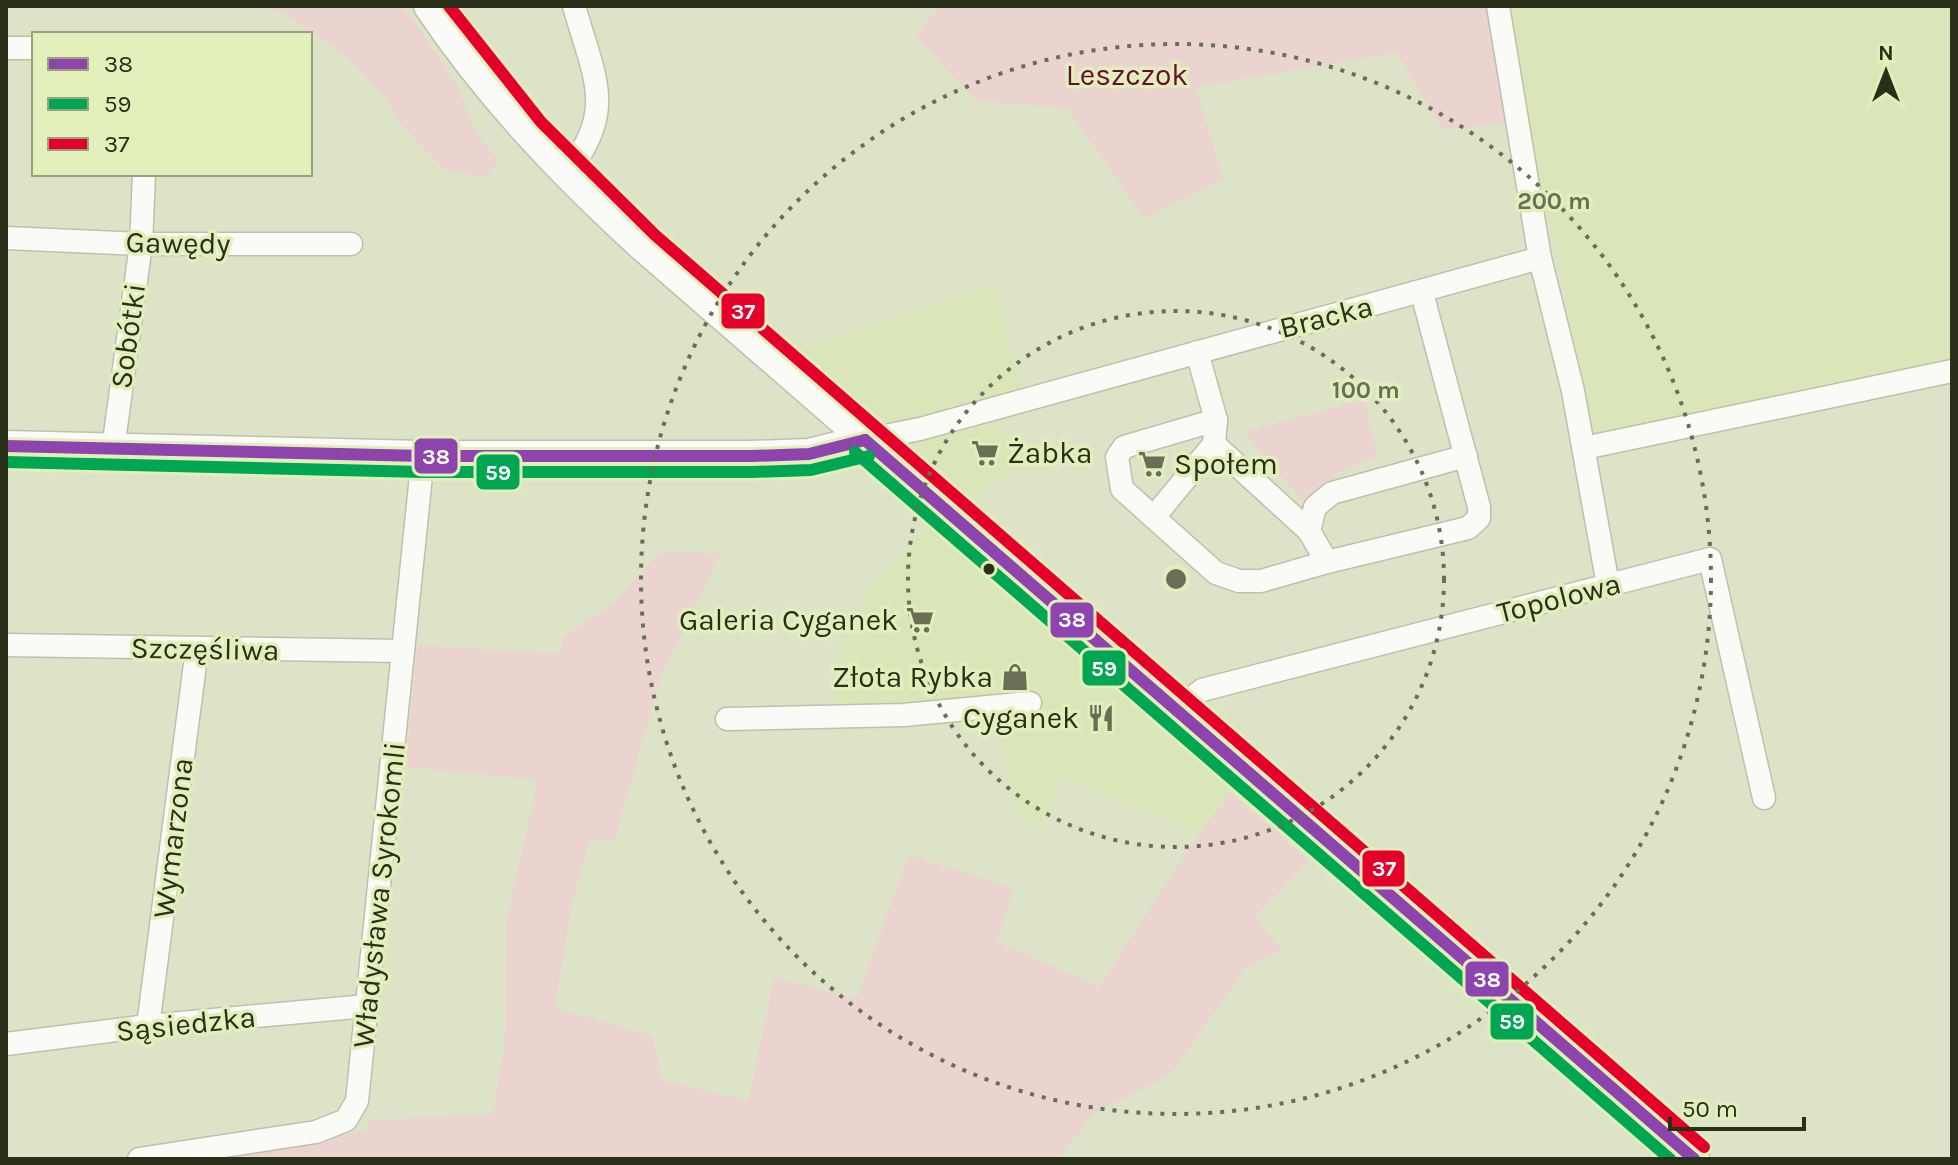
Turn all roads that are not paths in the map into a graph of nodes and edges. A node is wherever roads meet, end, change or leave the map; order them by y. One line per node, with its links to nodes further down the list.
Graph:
1 (429, 6): 6 (main road)
2 (574, 6): 6 (street)
3 (1498, 6): 11 (street)
4 (6, 48): 5 (street)
5 (32, 48)
6 (565, 175): 16 (main road)
7 (144, 176): 9 (street, Sobótki)
8 (6, 238): 9 (street, Gawędy)
9 (141, 244): 10 (street, Gawędy); 20 (street, Sobótki)
10 (351, 244)
11 (1540, 258): 12 (street, Bracka); 19 (street)
12 (1422, 293): 13 (street, Bracka); 22 (street)
13 (1197, 352): 15 (street); 16 (street, Bracka)
14 (1952, 371): 19 (street)
15 (1216, 420): 17 (street); 23 (street)
16 (865, 440): 21 (main road); 31 (main road)
17 (1214, 444): 23 (street); 24 (street)
18 (6, 446): 20 (main road)
19 (1584, 448): 26 (street)
20 (113, 449): 21 (main road)
21 (423, 456): 29 (street, Władysława Syrokomli)
22 (1466, 456): 24 (street); 25 (street)
23 (1154, 517): 25 (street)
24 (1309, 531): 25 (street)
25 (1327, 562)
26 (1608, 585): 31 (street, Topolowa); 33 (street, Topolowa)
27 (6, 645): 28 (street, Szczęśliwa)
28 (197, 649): 29 (street, Szczęśliwa); 35 (street, Wymarzona)
29 (403, 651): 34 (street, Władysława Syrokomli)
30 (1030, 703): 32 (street)
31 (1177, 710): 38 (main road)
32 (727, 719)
33 (1764, 798)
34 (367, 1006): 35 (street, Sąsiedzka); 37 (street, Władysława Syrokomli)
35 (148, 1026): 36 (street, Sąsiedzka)
36 (6, 1044)
37 (139, 1159)
38 (1694, 1159)

